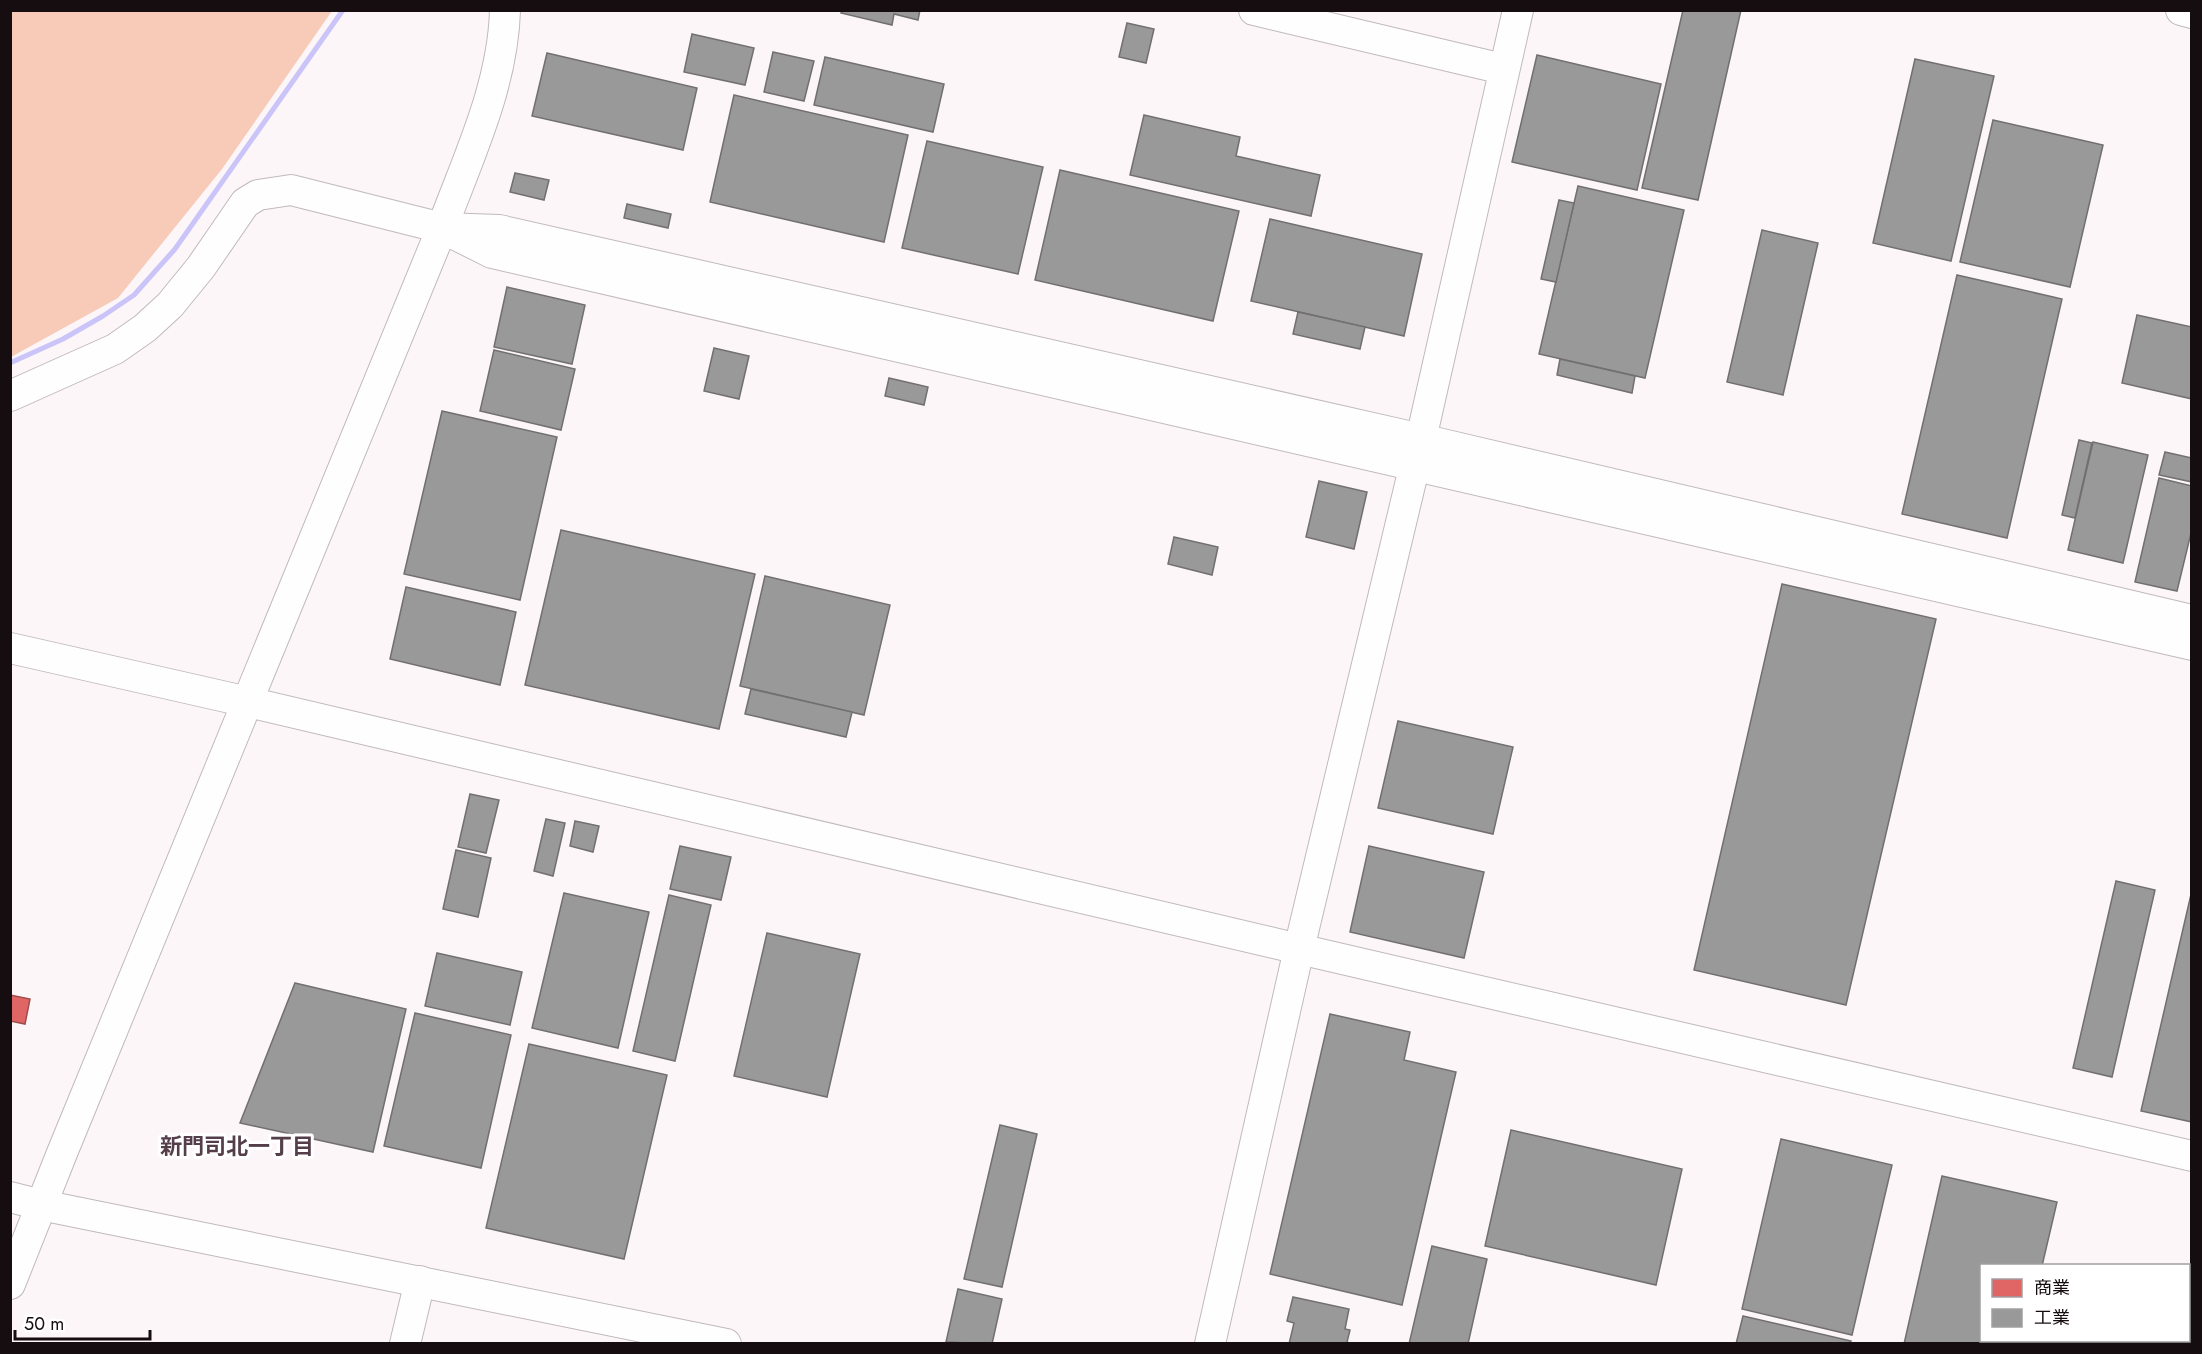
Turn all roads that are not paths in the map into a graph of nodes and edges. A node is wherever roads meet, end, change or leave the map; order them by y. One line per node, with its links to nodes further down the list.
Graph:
1 (505, 10): 7 (street)
2 (1254, 10): 6 (street)
3 (1518, 10): 6 (street)
4 (2181, 10): 5 (street)
5 (2192, 13)
6 (1503, 69): 9 (street)
7 (442, 228): 8 (street); 9 (street); 13 (street)
8 (10, 396)
9 (1418, 452): 10 (street); 11 (street); 14 (street)
10 (2192, 620)
11 (2192, 645)
12 (10, 648): 13 (street)
13 (248, 702): 14 (street); 17 (street)
14 (1299, 949): 15 (street); 22 (street)
15 (2192, 1156)
16 (10, 1197): 17 (street)
17 (41, 1205): 18 (street); 19 (street)
18 (420, 1281): 20 (street); 21 (street)
19 (10, 1284)
20 (405, 1344)
21 (726, 1344)
22 (1210, 1344)

